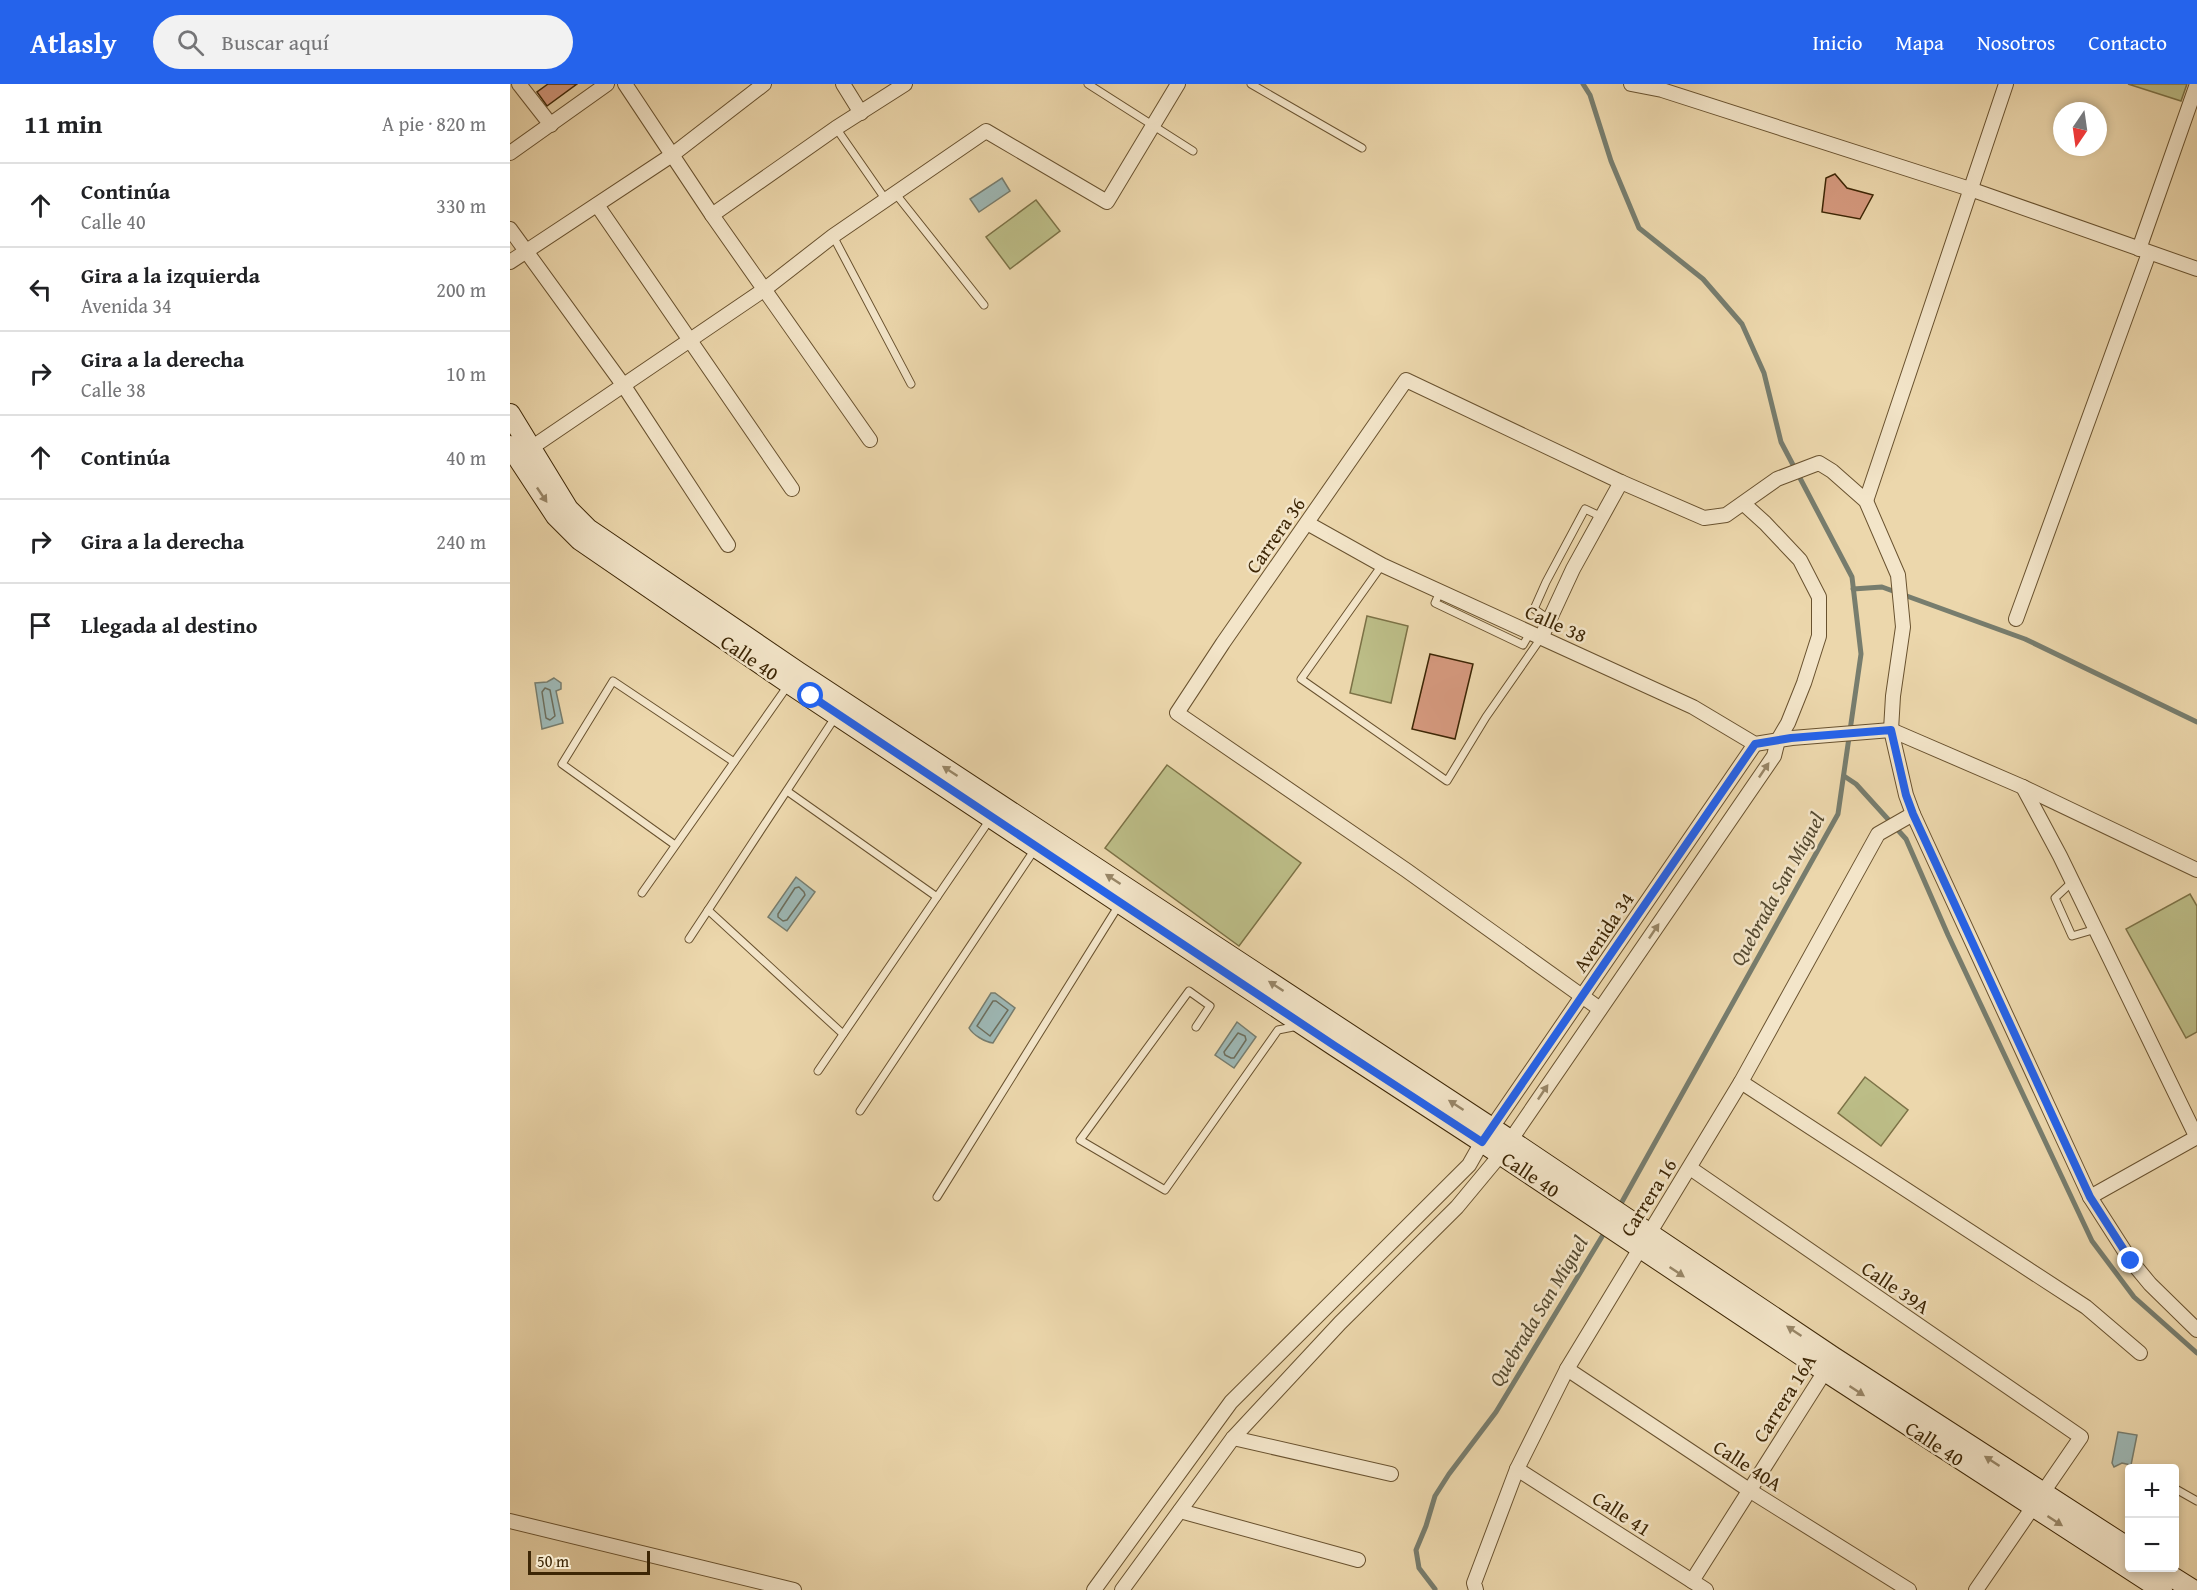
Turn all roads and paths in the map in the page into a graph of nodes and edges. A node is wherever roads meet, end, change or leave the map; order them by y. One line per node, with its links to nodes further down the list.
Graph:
1 (519, 84): 15 (street)
2 (608, 84): 15 (street)
3 (625, 84): 21 (street)
4 (764, 84): 21 (street)
5 (843, 84): 14 (street)
6 (905, 84): 14 (street)
7 (1088, 84): 16 (lane)
8 (1178, 84): 16 (street)
9 (1251, 84): 18 (lane)
10 (1631, 84): 13 (street)
11 (2006, 84): 22 (street)
12 (2197, 84): 28 (street)
13 (1661, 87): 22 (street)
14 (861, 113): 17 (street)
15 (551, 125): 20 (street)
16 (1154, 125): 19 (lane); 23 (street)
17 (836, 128): 23 (lane); 25 (street)
18 (1362, 148)
19 (1193, 151)
20 (510, 153)
21 (672, 155): 24 (street); 25 (street)
22 (1970, 189): 28 (street); 43 (street)
23 (890, 197): 27 (street); 33 (lane)
24 (597, 205): 29 (street); 34 (street)
25 (712, 215): 32 (street)
26 (510, 229): 29 (street)
27 (833, 236): 32 (street); 35 (lane)
28 (2144, 251): 31 (street); 49 (street)
29 (526, 252): 30 (street); 36 (street)
30 (510, 262)
31 (2197, 269)
32 (765, 289): 34 (street); 38 (street)
33 (984, 305)
34 (689, 341): 36 (street); 42 (street)
35 (911, 384)
36 (624, 386): 40 (street); 47 (street)
37 (510, 414): 40 (main road, Calle 40)
38 (870, 440)
39 (510, 446): 52 (main road, Calle 40, one-way to 52)
40 (531, 448): 52 (main road, Calle 40)
41 (1621, 482): 44 (street); 45 (street); 46 (street, Carrera 36)
42 (792, 489)
43 (1866, 501): 44 (street); 54 (street)
44 (1744, 504): 55 (street, Avenida 34)
45 (1602, 517): 50 (street); 50 (lane)
46 (1307, 523): 48 (street, Calle 38); 73 (street, Carrera 36)
47 (728, 545)
48 (1382, 565): 51 (street, Calle 38); 51 (lane)
49 (2016, 619)
50 (1550, 620): 51 (street)
51 (1535, 635): 56 (street, Calle 38)
52 (794, 678): 53 (main road, Calle 40); 57 (lane); 60 (main road, Calle 40, one-way to 52)
53 (837, 714): 59 (lane); 60 (main road, Calle 40)
54 (1886, 730): 55 (street); 58 (street); 61 (street)
55 (1785, 739): 56 (street); 74 (street, Avenida 34, one-way to 55)
56 (1755, 744): 73 (street, Avenida 34)
57 (734, 762): 63 (lane); 63 (lane)
58 (2023, 787): 64 (street); 65 (street)
59 (786, 791): 67 (lane); 69 (lane)
60 (996, 811): 62 (main road, Calle 40); 67 (lane)
61 (1907, 817): 79 (street, Carrera 16); 86 (street)
62 (1041, 841): 68 (main road, Calle 40); 71 (main road, Calle 40, one-way to 62); 80 (lane)
63 (675, 845): 66 (lane)
64 (2197, 870)
65 (2072, 882): 70 (street); 70 (lane)
66 (642, 893)
67 (938, 897): 77 (lane)
68 (1120, 903): 71 (main road, Calle 40); 85 (lane)
69 (708, 910): 72 (lane); 77 (lane)
70 (2096, 930): 82 (street)
71 (1188, 938): 75 (main road, Calle 40)
72 (689, 939)
73 (1584, 996): 74 (street); 81 (street, Avenida 34)
74 (1600, 1009): 83 (street, Avenida 34, one-way to 74)
75 (1307, 1017): 76 (lane); 81 (main road, Calle 40)
76 (1196, 1027)
77 (843, 1034): 78 (lane)
78 (818, 1071)
79 (1741, 1082): 84 (street, Carrera 16); 89 (street)
80 (860, 1111)
81 (1487, 1135): 83 (main road, Calle 40); 107 (street, Avenida 34)
82 (2197, 1137): 86 (street)
83 (1506, 1147): 87 (main road, Calle 40); 92 (street, Avenida 34)
84 (1690, 1168): 87 (street, Carrera 16); 97 (street, Calle 39A)
85 (937, 1197)
86 (2090, 1197): 88 (street)
87 (1639, 1236): 90 (main road, Calle 40); 91 (street, Carrera 16)
88 (2197, 1330)
89 (2140, 1353)
90 (1829, 1364): 95 (street, Carrera 16A); 97 (main road, Calle 40)
91 (1567, 1369): 93 (street, Carrera 16); 95 (street, Calle 40A)
92 (1233, 1438): 94 (street); 99 (street, Avenida 34)
93 (1517, 1468): 104 (street, Calle 41); 109 (street, Carrera 16)
94 (1391, 1474)
95 (1749, 1490): 104 (street, Carrera 16A); 111 (street, Calle 40A)
96 (2179, 1490): 98 (lane)
97 (2038, 1500): 101 (main road, Calle 40); 112 (street); 113 (main road, Calle 40, one-way to 113)
98 (2197, 1501)
99 (1180, 1511): 102 (street); 108 (street, Avenida 34)
100 (510, 1521): 105 (street)
101 (2125, 1546)
102 (1358, 1560)
103 (2164, 1572): 114 (main road)
104 (1692, 1581): 110 (street, Calle 41)
105 (738, 1584): 106 (street)
106 (794, 1590)
107 (1094, 1590)
108 (1122, 1590)
109 (1476, 1590)
110 (1706, 1590)
111 (1909, 1590)
112 (1976, 1590)
113 (2162, 1590)
114 (2193, 1590)

